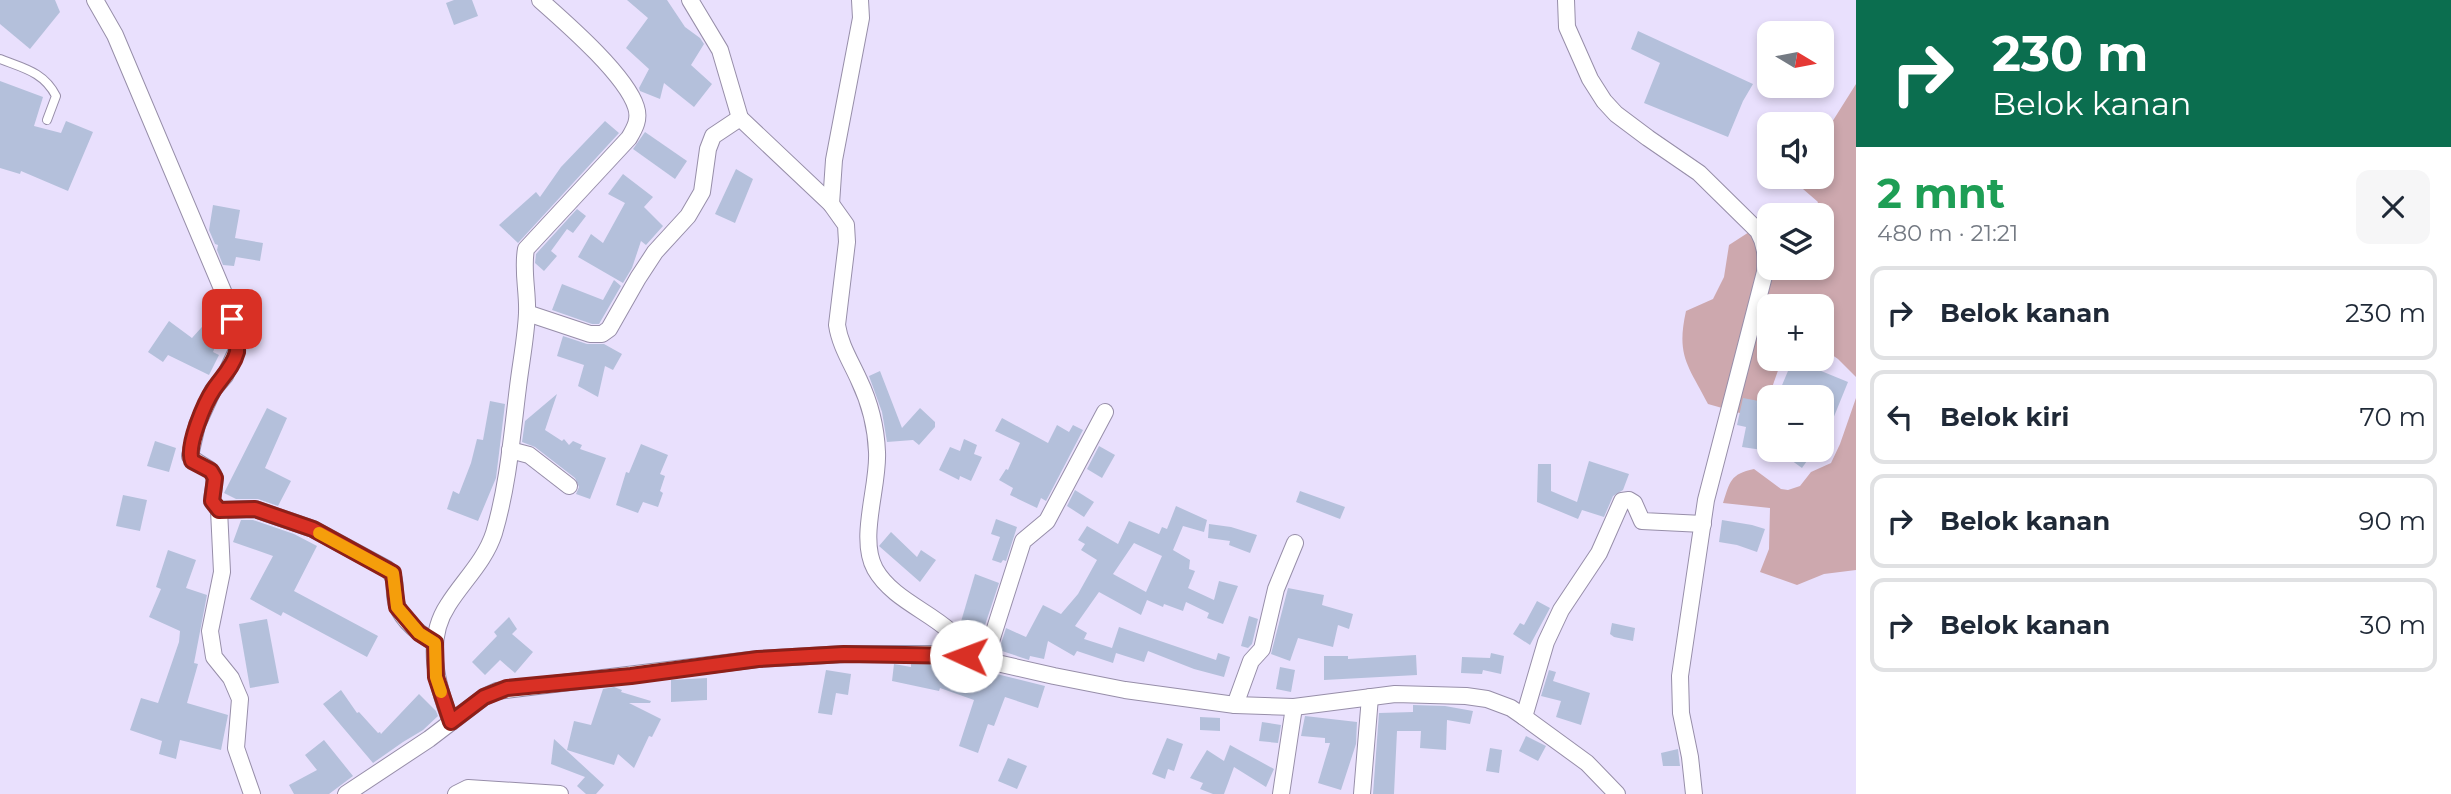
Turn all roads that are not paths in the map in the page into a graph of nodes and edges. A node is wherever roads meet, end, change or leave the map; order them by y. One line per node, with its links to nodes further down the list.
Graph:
1 (95, 0): 14 (street)
2 (540, 0): 10 (street)
3 (690, 0): 7 (street)
4 (860, 0): 9 (street)
5 (1566, 0): 15 (street)
6 (0, 59): 8 (lane)
7 (740, 118): 9 (street); 10 (street)
8 (47, 120)
9 (831, 204): 18 (street)
10 (527, 313): 12 (street)
11 (1105, 412): 19 (street)
12 (510, 450): 13 (street); 17 (street)
13 (569, 486)
14 (219, 510): 17 (street); 26 (street)
15 (1703, 524): 23 (street); 33 (street)
16 (1295, 543): 21 (street)
17 (435, 643): 24 (street)
18 (966, 656): 19 (street); 24 (street)
19 (985, 660): 21 (street)
20 (1370, 697): 22 (street); 23 (street); 31 (street)
21 (1235, 705): 22 (street)
22 (1294, 707): 30 (street)
23 (1524, 717): 32 (street)
24 (451, 722): 25 (street)
25 (365, 790): 27 (street)
26 (252, 794)
27 (346, 794)
28 (456, 794): 29 (street)
29 (559, 794)
30 (1281, 794)
31 (1362, 794)
32 (1617, 794)
33 (1694, 794)

